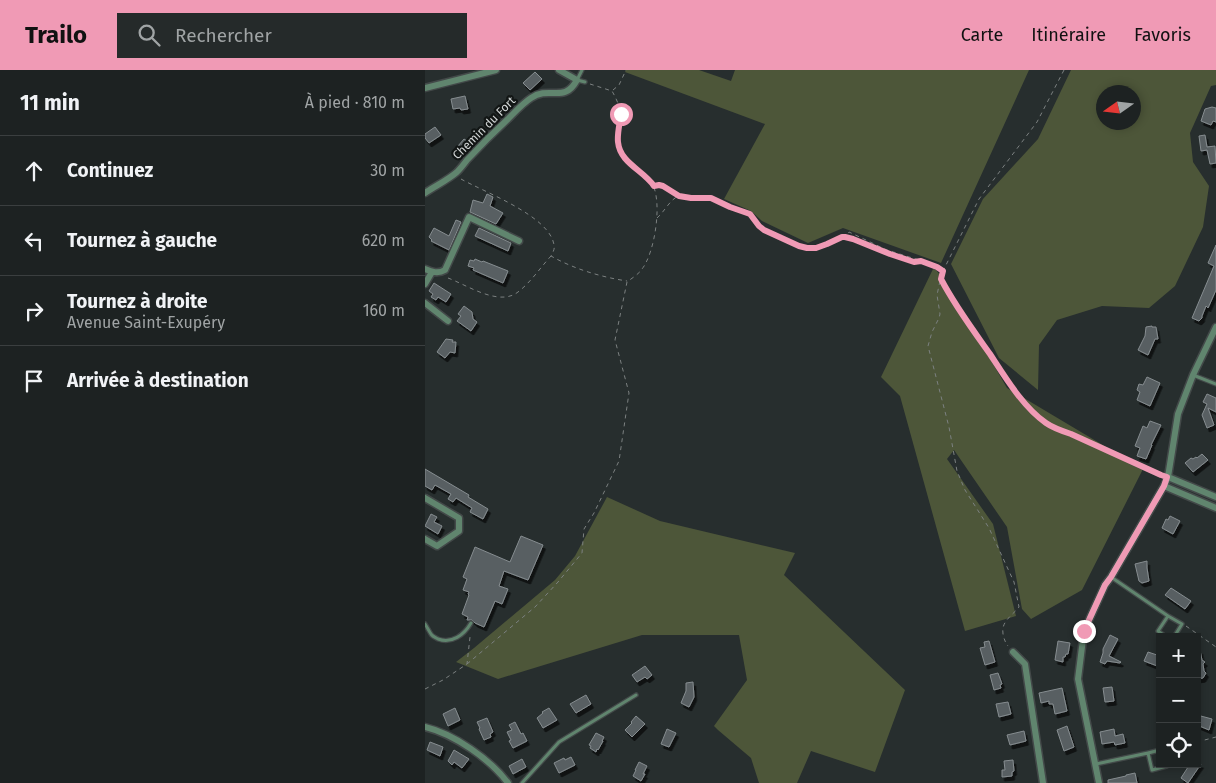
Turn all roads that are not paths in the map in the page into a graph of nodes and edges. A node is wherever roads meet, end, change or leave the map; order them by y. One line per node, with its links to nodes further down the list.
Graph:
1 (496, 70): 6 (street)
2 (559, 70): 4 (street)
3 (582, 70): 4 (lane, Chemin du Fort)
4 (577, 80): 5 (lane); 7 (street, Chemin du Fort)
5 (585, 82)
6 (425, 88)
7 (425, 193)
8 (519, 242): 10 (street)
9 (425, 269): 10 (street)
10 (433, 272): 11 (street)
11 (425, 284)
12 (425, 303): 13 (street)
13 (448, 321)
14 (1216, 327): 15 (street)
15 (1193, 375): 16 (lane); 18 (street)
16 (1216, 384)
17 (1131, 462): 18 (lane)
18 (1167, 477): 19 (street); 20 (street)
19 (1164, 486): 22 (street); 24 (street)
20 (1216, 497)
21 (425, 498): 23 (street)
22 (1216, 508)
23 (425, 539)
24 (1111, 577): 25 (lane); 35 (street)
25 (1168, 616): 28 (lane); 29 (lane)
26 (471, 623): 27 (lane)
27 (425, 624)
28 (1161, 633)
29 (1177, 633)
30 (1013, 652): 39 (street)
31 (636, 695): 38 (lane)
32 (425, 726): 37 (street)
33 (1156, 751): 34 (lane)
34 (1148, 753): 35 (lane); 36 (lane)
35 (1095, 764): 40 (street)
36 (1160, 768)
37 (508, 783)
38 (522, 783)
39 (1043, 783)
40 (1099, 783)

